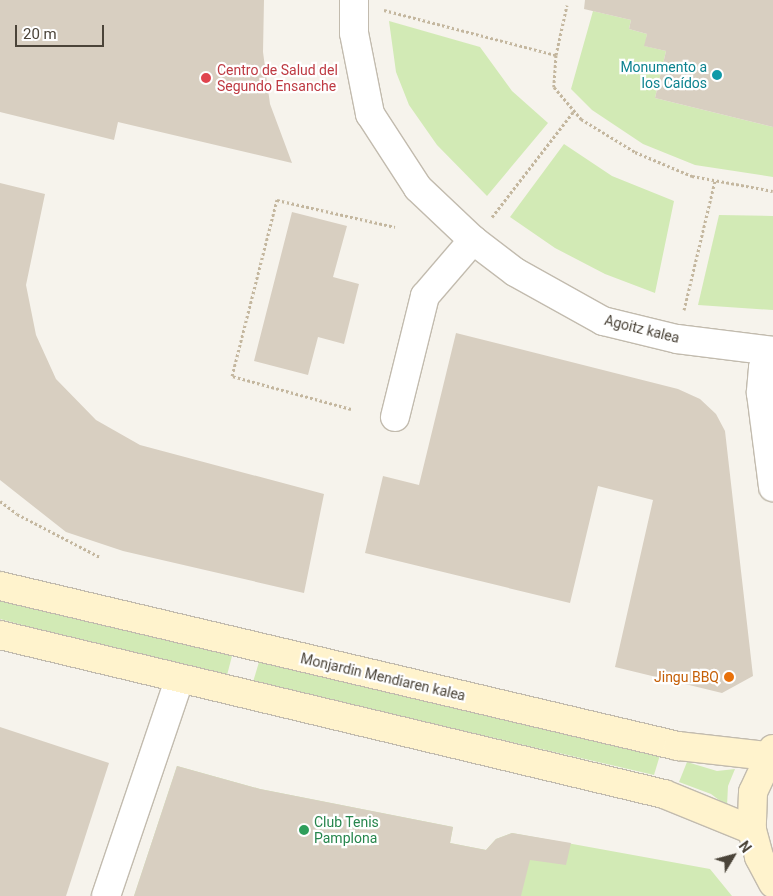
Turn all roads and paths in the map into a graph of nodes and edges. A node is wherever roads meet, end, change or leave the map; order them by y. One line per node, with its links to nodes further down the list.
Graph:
1 (366, 4): 3 (path); 9 (street, Agoitz kalea)
2 (567, 5): 3 (path)
3 (556, 55): 4 (path)
4 (574, 111): 5 (path); 7 (path)
5 (715, 181): 6 (path); 10 (path)
6 (773, 191)
7 (492, 217)
8 (395, 227): 12 (path)
9 (473, 240): 11 (street, Agoitz kalea); 13 (street)
10 (684, 310)
11 (773, 353): 14 (street)
12 (351, 408)
13 (395, 417)
14 (773, 487)
15 (0, 501): 16 (path)
16 (100, 557)
17 (0, 586): 20 (main road, Monjardin Mendiaren kalea)
18 (0, 635): 19 (main road)
19 (179, 680): 21 (main road); 23 (street)
20 (770, 752): 21 (main road)
21 (752, 830): 22 (main road)
22 (773, 883)
23 (106, 896)

